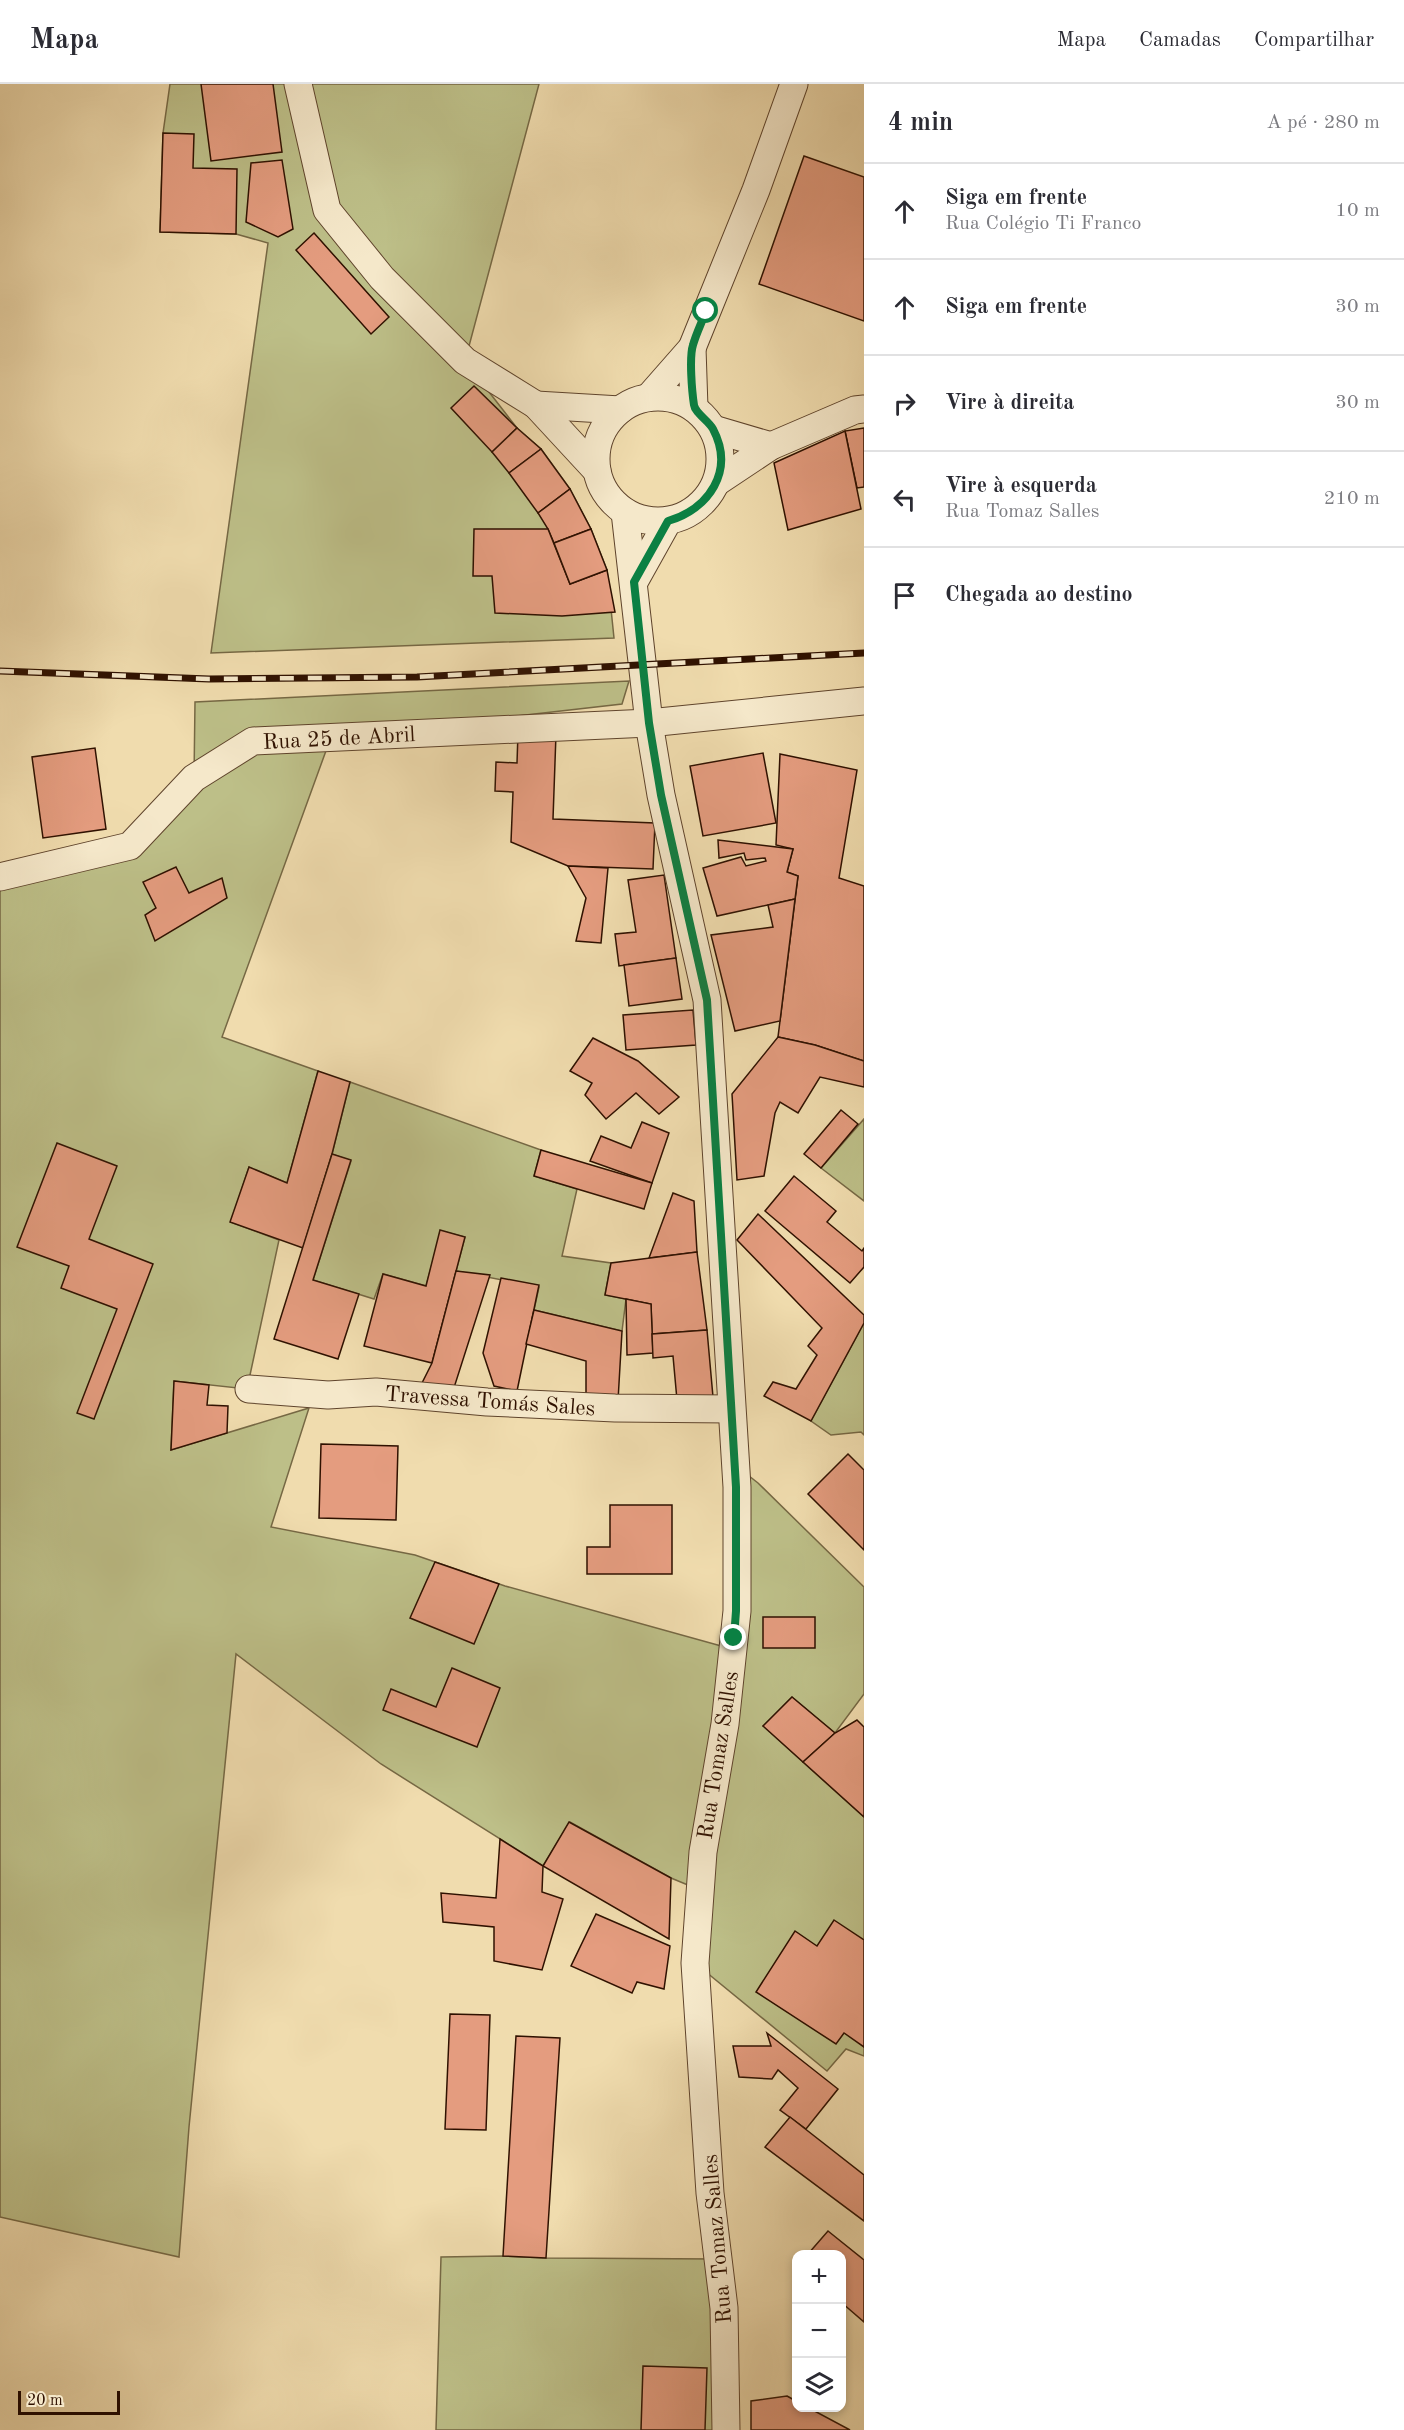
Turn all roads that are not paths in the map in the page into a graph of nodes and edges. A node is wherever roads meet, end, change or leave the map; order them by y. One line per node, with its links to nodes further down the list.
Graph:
1 (298, 84): 5 (street)
2 (794, 84): 3 (street)
3 (692, 348): 4 (street); 6 (street)
4 (649, 397): 6 (street); 8 (street)
5 (536, 405): 8 (street); 11 (street)
6 (694, 408): 9 (street)
7 (864, 409): 10 (street)
8 (620, 410): 11 (street)
9 (713, 429): 10 (street); 12 (street)
10 (771, 446): 12 (street)
11 (597, 471): 13 (street)
12 (717, 482): 14 (street)
13 (625, 512): 14 (street); 15 (street, Rua Tomaz Salles)
14 (668, 521): 15 (street)
15 (634, 582): 17 (street, Rua Tomaz Salles)
16 (864, 701): 17 (street, Rua 25 de Abril)
17 (649, 723): 18 (street, Rua 25 de Abril); 20 (street, Rua Tomaz Salles)
18 (0, 877)
19 (249, 1389): 20 (street, Travessa Tomás Sales)
20 (731, 1409): 21 (street, Rua Tomaz Salles)
21 (726, 2430)

